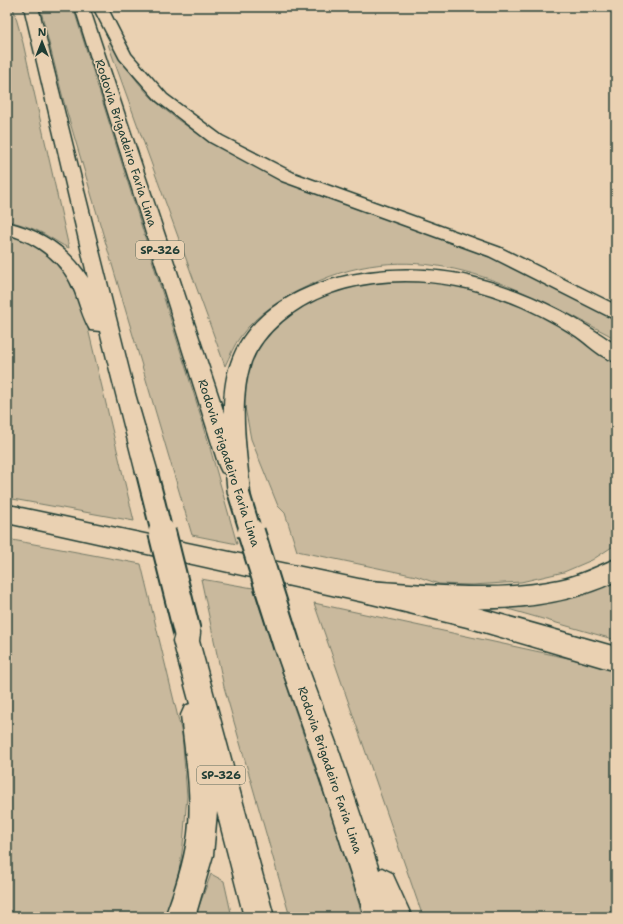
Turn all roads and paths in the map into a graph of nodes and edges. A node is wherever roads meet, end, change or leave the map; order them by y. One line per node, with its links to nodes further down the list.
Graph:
1 (31, 7): 7 (main road, SP-326)
2 (82, 7): 8 (main road, Rodovia Brigadeiro Faria Lima / SP-326)
3 (100, 7): 5 (main road)
4 (7, 228): 7 (main road)
5 (616, 313)
6 (616, 355): 8 (main road)
7 (125, 394): 12 (main road, SP-326, bridge)
8 (239, 494): 14 (main road, Rodovia Brigadeiro Faria Lima / SP-326, bridge)
9 (8, 514): 11 (main road)
10 (616, 569): 11 (main road)
11 (368, 592): 13 (main road)
12 (186, 636): 15 (main road); 16 (main road, SP-326)
13 (616, 659)
14 (325, 751): 17 (main road, Rodovia Brigadeiro Faria Lima / SP-326); 18 (main road)
15 (180, 917)
16 (259, 917)
17 (380, 917)
18 (396, 917)

